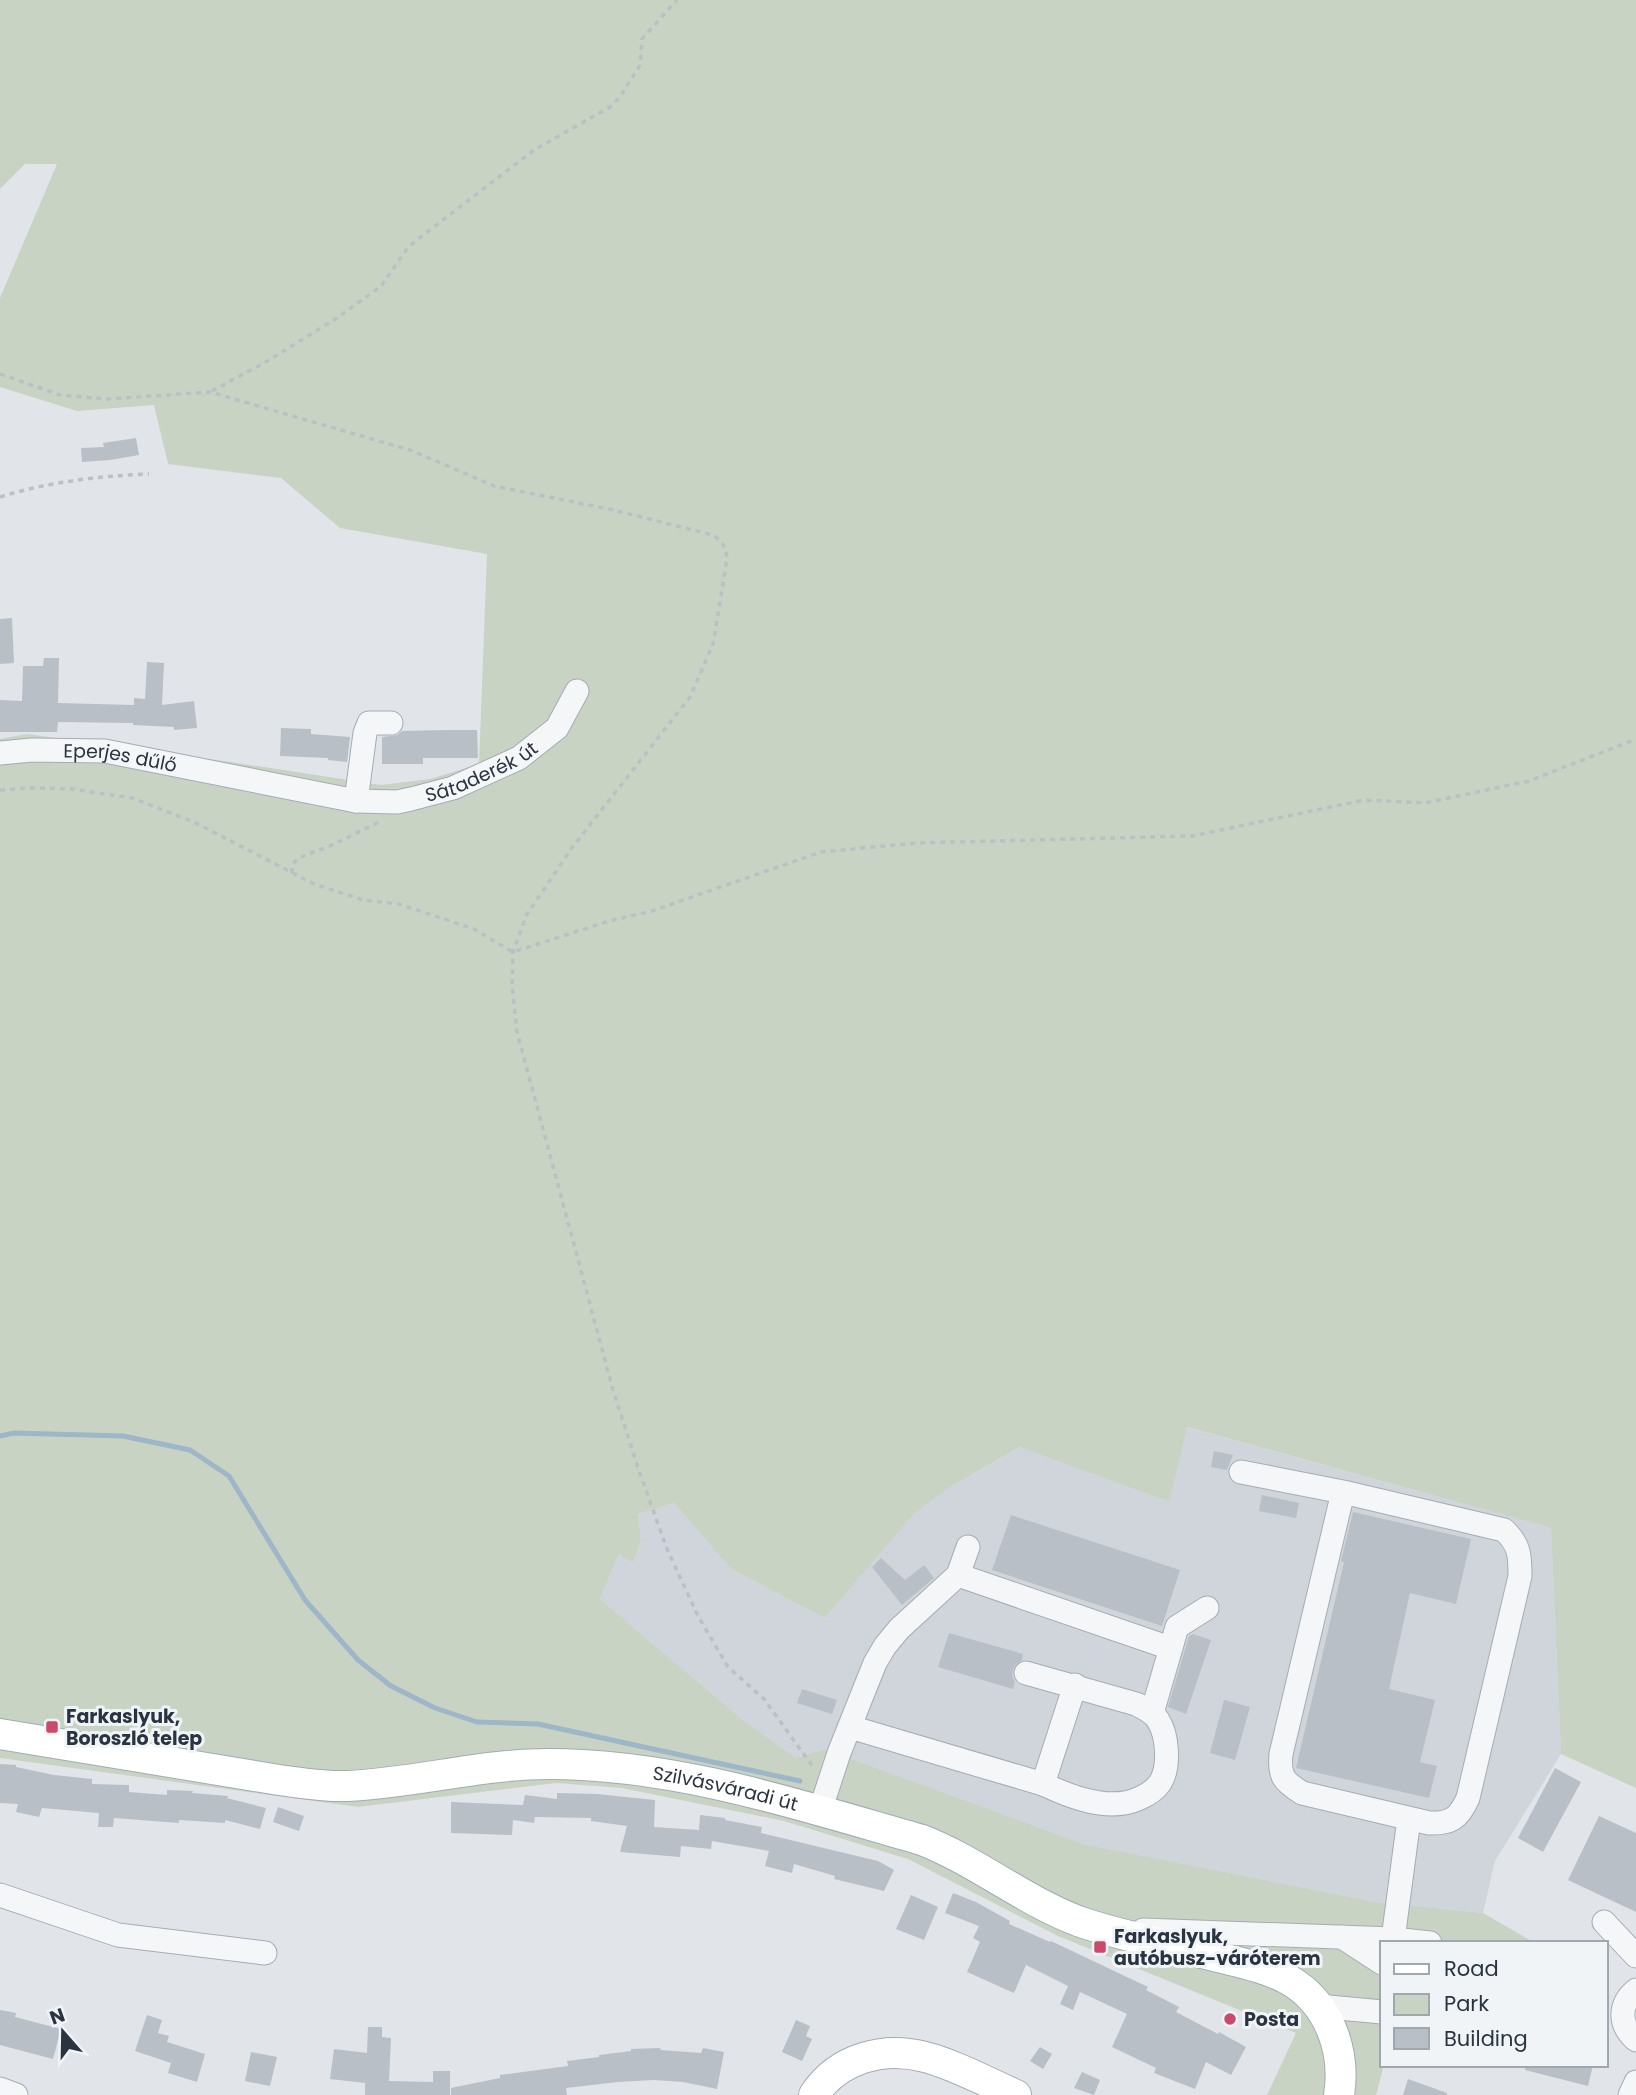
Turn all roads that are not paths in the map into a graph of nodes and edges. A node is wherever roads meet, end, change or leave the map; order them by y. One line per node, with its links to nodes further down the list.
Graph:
1 (577, 691): 5 (street, Sátaderék út)
2 (391, 723): 5 (street)
3 (0, 753): 4 (street, Eperjes dűlő)
4 (239, 777): 5 (street, Sátaderék út)
5 (356, 801)
6 (1241, 1472): 7 (street)
7 (1343, 1492): 19 (street); 19 (street)
8 (968, 1546): 9 (street)
9 (958, 1575): 11 (street); 15 (street)
10 (1207, 1608): 11 (street)
11 (1170, 1648): 14 (street)
12 (1026, 1673): 13 (street)
13 (1075, 1685): 14 (street); 17 (street)
14 (1152, 1713): 17 (street)
15 (850, 1727): 17 (street); 18 (street)
16 (0, 1734): 18 (main road, Szilvásváradi út)
17 (1043, 1784)
18 (824, 1800): 22 (main road, Szilvásváradi út)
19 (1409, 1818): 24 (street)
20 (0, 1895): 26 (street)
21 (1604, 1922): 27 (street)
22 (1104, 1928): 23 (street); 29 (main road, Szilvásváradi út)
23 (1342, 1937): 24 (street); 28 (street)
24 (1393, 1939): 25 (street)
25 (1412, 1941)
26 (265, 1953)
27 (1636, 1956)
28 (1380, 1962)
29 (1318, 2006): 30 (street); 36 (main road, Szilvásváradi út)
30 (1380, 2012)
31 (1636, 2082): 37 (street)
32 (0, 2089): 33 (street)
33 (16, 2095)
34 (814, 2095): 35 (main road)
35 (1016, 2095)
36 (1339, 2095)
37 (1630, 2095)

